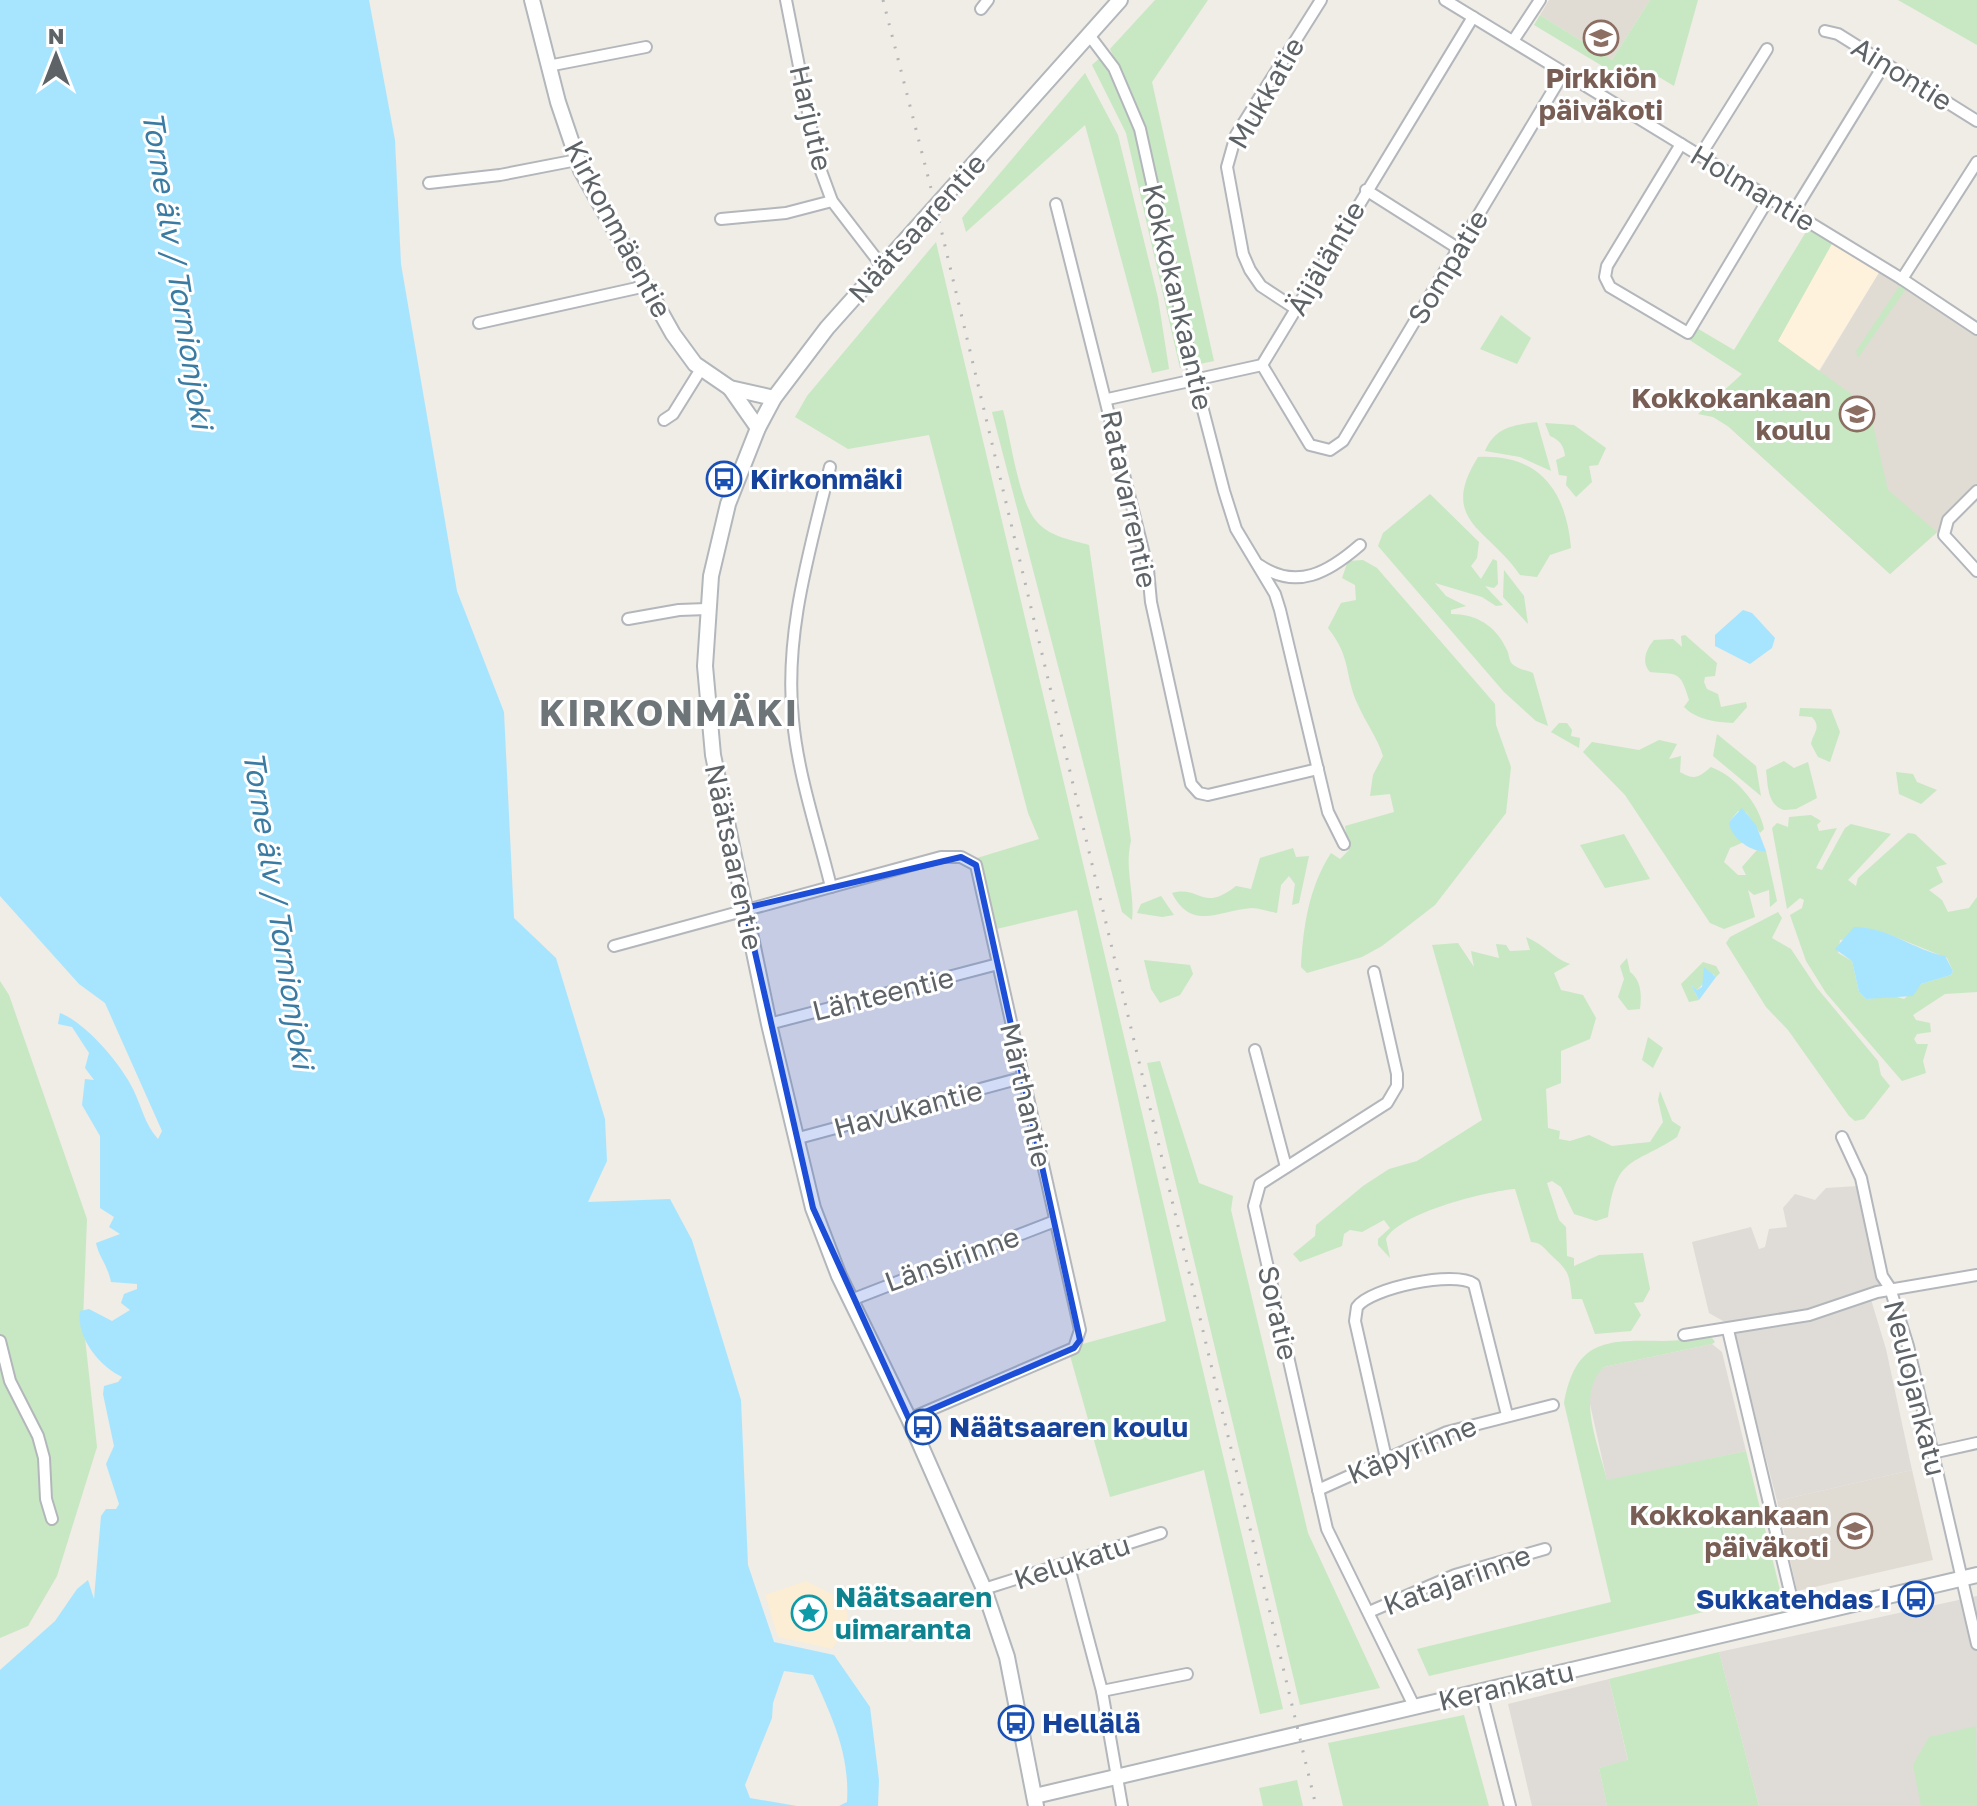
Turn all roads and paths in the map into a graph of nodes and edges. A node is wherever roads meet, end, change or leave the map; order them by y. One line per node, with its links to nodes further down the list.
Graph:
1 (532, 0): 14 (street, Kirkonmäentie)
2 (786, 0): 24 (street, Harjutie)
3 (1120, 0): 9 (street, Näätsaarentie)
4 (1321, 0): 32 (street, Mukkatie)
5 (1445, 0): 7 (street, Holmantie)
6 (1540, 0): 10 (street)
7 (1473, 17): 10 (street, Holmantie); 22 (street, Äijäläntie)
8 (1825, 31): 13 (street, Ainontie)
9 (1089, 35): 29 (street, Näätsaarentie); 37 (street, Kokkokankaantie)
10 (1513, 41): 15 (street, Holmantie)
11 (646, 47): 14 (street)
12 (1767, 49): 18 (street)
13 (1885, 63): 16 (street, Ainontie); 26 (street)
14 (548, 66): 19 (street, Kirkonmäentie)
15 (1564, 72): 17 (street, Holmantie); 28 (street, Sompatie)
16 (1977, 121)
17 (1681, 144): 18 (street, Holmantie); 23 (street)
18 (1700, 156): 23 (street, Holmantie)
19 (577, 160): 21 (street); 31 (street, Kirkonmäentie)
20 (1977, 162): 30 (street)
21 (429, 183)
22 (1366, 190): 28 (street); 32 (street, Äijäläntie)
23 (1769, 198): 26 (street, Holmantie)
24 (832, 201): 27 (street); 29 (street, Harjutie)
25 (1056, 204): 40 (street, Ratavarrentie)
26 (1793, 213): 30 (street, Holmantie)
27 (721, 219)
28 (1459, 249): 35 (street, Sompatie)
29 (882, 266): 39 (street, Näätsaarentie)
30 (1902, 279): 34 (street, Holmantie)
31 (646, 286): 33 (street); 36 (street, Kirkonmäentie)
32 (1296, 309): 35 (street, Äijäläntie)
33 (479, 323)
34 (1977, 329)
35 (1262, 365): 37 (street)
36 (701, 369): 38 (street, Kirkonmäentie); 41 (street)
37 (1195, 379): 40 (street); 46 (street, Kokkokankaantie)
38 (730, 388): 39 (street, Kirkonmäentie); 42 (street, Kirkonmäentie)
39 (774, 398): 42 (street, Näätsaarentie)
40 (1108, 399): 50 (street, Ratavarrentie)
41 (664, 420)
42 (758, 428): 48 (street, Näätsaarentie)
43 (830, 467): 52 (street)
44 (1977, 491): 47 (street)
45 (1360, 545): 46 (street)
46 (1257, 564): 50 (street, Kokkokankaantie)
47 (1977, 571)
48 (707, 609): 49 (street); 53 (street, Näätsaarentie)
49 (628, 619)
50 (1318, 769): 51 (street, Kokkokankaantie)
51 (1344, 844)
52 (831, 887): 53 (street); 55 (street, Märthantie)
53 (745, 908): 54 (street); 57 (street, Näätsaarentie)
54 (614, 946)
55 (998, 964): 57 (street, Lähteentie); 59 (street, Märthantie)
56 (1374, 972): 62 (street, Soratie)
57 (769, 1024): 61 (street, Näätsaarentie)
58 (1255, 1050): 62 (street)
59 (1021, 1078): 61 (street, Havukantie); 63 (street, Märthantie)
60 (1842, 1137): 65 (street, Neulojankatu)
61 (795, 1139): 66 (street, Näätsaarentie)
62 (1286, 1167): 76 (street, Soratie)
63 (1055, 1221): 66 (street, Länsirinne); 72 (street, Märthantie)
64 (1977, 1275): 65 (street)
65 (1890, 1288): 67 (street); 74 (street, Neulojankatu)
66 (851, 1300): 72 (street, Näätsaarentie)
67 (1728, 1330): 68 (street); 85 (street)
68 (1684, 1335)
69 (0, 1341): 77 (street)
70 (1553, 1405): 71 (street, Käpyrinne)
71 (1507, 1415): 75 (street, Käpyrinne); 75 (street, Käpyrinne)
72 (909, 1419): 83 (street, Näätsaarentie)
73 (1977, 1443): 74 (street)
74 (1932, 1453): 82 (street, Neulojankatu)
75 (1386, 1458): 76 (street, Käpyrinne)
76 (1318, 1490): 84 (street, Soratie)
77 (52, 1519)
78 (1161, 1533): 80 (street, Kelukatu)
79 (1545, 1549): 84 (street, Katajarinne)
80 (1068, 1563): 83 (street, Kelukatu); 88 (street)
81 (1977, 1575): 82 (street, Kerankatu)
82 (1961, 1578): 85 (street, Kerankatu); 86 (street, Neulojankatu)
83 (984, 1589): 92 (street, Näätsaarentie)
84 (1369, 1612): 90 (street, Soratie)
85 (1796, 1617): 89 (street, Kerankatu)
86 (1977, 1644)
87 (1187, 1674): 88 (street)
88 (1102, 1691): 91 (street)
89 (1481, 1692): 90 (street, Kerankatu); 94 (street)
90 (1415, 1708): 91 (street, Kerankatu)
91 (1119, 1778): 92 (street, Kerankatu); 93 (street)
92 (1036, 1801)
93 (1122, 1806)
94 (1510, 1806)

